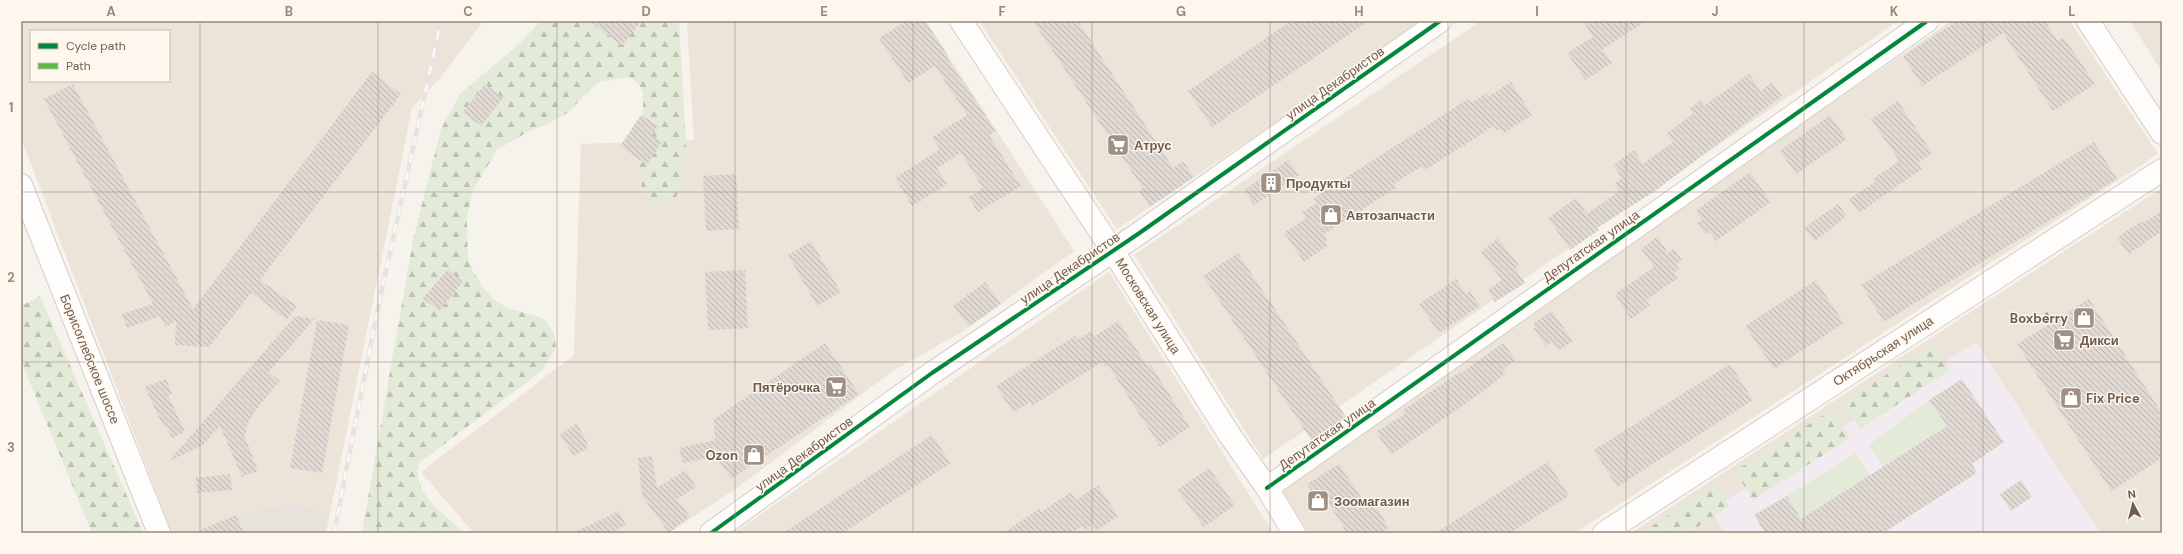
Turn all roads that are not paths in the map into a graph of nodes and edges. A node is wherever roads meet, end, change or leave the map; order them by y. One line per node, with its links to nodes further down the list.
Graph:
1 (961, 21): 8 (street, Московская улица)
2 (1440, 21): 8 (street, улица Декабристов)
3 (1927, 21): 9 (street, Депутатская улица)
4 (2088, 21): 5 (street)
5 (2162, 133)
6 (2162, 170): 13 (street, Октябрьская улица)
7 (21, 185): 10 (street, Борисоглебское шоссе)
8 (1113, 251): 9 (street, Московская улица); 11 (street, улица Декабристов)
9 (1267, 488): 12 (street, Московская улица)
10 (159, 533)
11 (711, 533)
12 (1294, 533)
13 (1604, 533)

